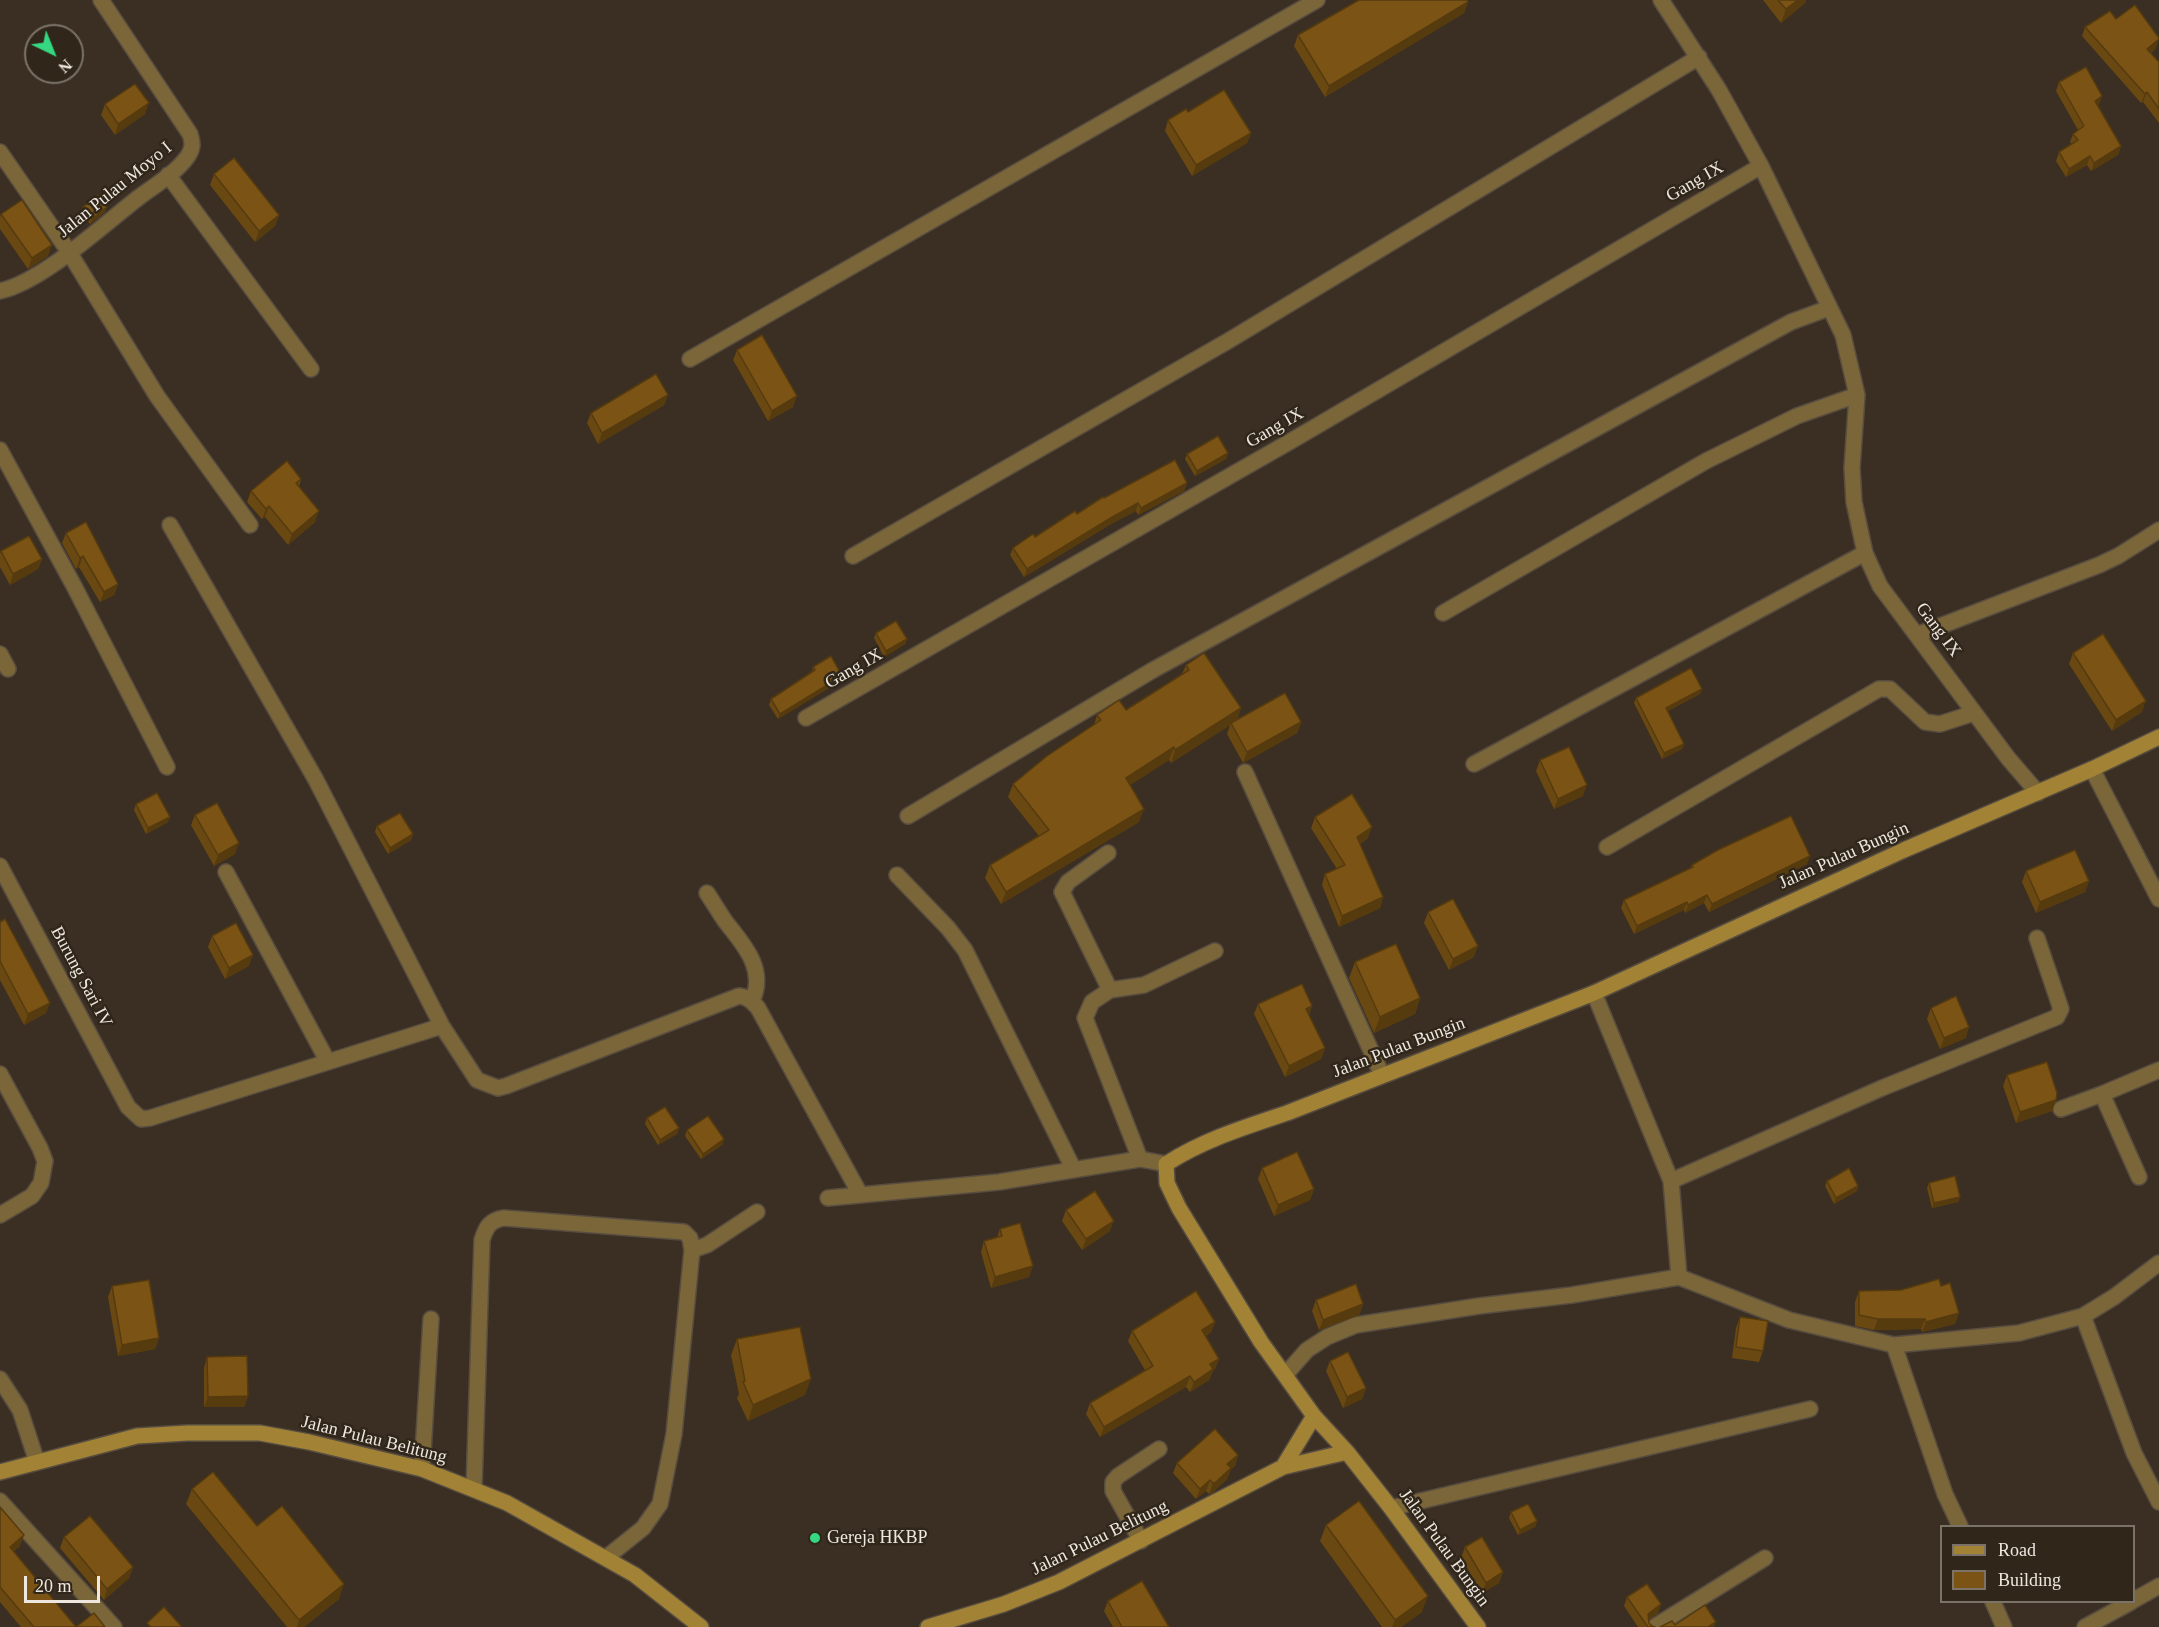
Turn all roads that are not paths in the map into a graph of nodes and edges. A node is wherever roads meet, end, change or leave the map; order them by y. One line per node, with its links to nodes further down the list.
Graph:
1 (101, 0): 7 (street, Jalan Pulau Moyo I)
2 (1317, 0): 11 (street)
3 (1661, 0): 4 (street, Gang IX)
4 (1698, 57): 6 (street, Gang IX); 19 (street)
5 (0, 152): 8 (street)
6 (1761, 166): 10 (street, Gang IX); 25 (street, Gang IX)
7 (168, 175): 8 (street, Jalan Pulau Moyo I); 12 (street)
8 (69, 252): 9 (street, Jalan Pulau Moyo I); 16 (street)
9 (0, 291)
10 (1828, 308): 13 (street, Gang IX); 32 (street)
11 (690, 359)
12 (311, 369)
13 (1857, 395): 18 (street, Gang IX); 20 (street)
14 (0, 450): 28 (street)
15 (170, 525): 45 (street)
16 (250, 525)
17 (2159, 530): 21 (street)
18 (1865, 553): 21 (street, Gang IX); 27 (street)
19 (853, 556)
20 (1443, 613)
21 (1917, 635): 24 (street, Gang IX)
22 (0, 654): 23 (street)
23 (8, 669)
24 (1974, 713): 31 (street, Gang IX); 33 (street)
25 (806, 718)
26 (2159, 737): 29 (street, Jalan Pulau Bungin)
27 (1474, 764)
28 (167, 767)
29 (2092, 769): 31 (street, Jalan Pulau Bungin); 39 (street)
30 (1245, 772): 49 (street)
31 (2038, 793): 43 (street, Jalan Pulau Bungin)
32 (908, 816)
33 (1607, 847)
34 (1108, 853): 42 (street)
35 (0, 866): 46 (street, Burung Sari IV)
36 (226, 872): 46 (street)
37 (897, 875): 54 (street)
38 (707, 893): 44 (street)
39 (2159, 899)
40 (2037, 938): 56 (street)
41 (1215, 951): 42 (street)
42 (1110, 990): 52 (street)
43 (1594, 993): 49 (street, Jalan Pulau Bungin); 56 (street)
44 (752, 1001): 45 (street); 57 (street)
45 (442, 1026): 46 (street)
46 (328, 1062)
47 (2159, 1070): 50 (street)
48 (0, 1074): 60 (street)
49 (1382, 1075): 53 (street, Jalan Pulau Bungin)
50 (2103, 1094): 51 (street); 55 (street)
51 (2061, 1109)
52 (1140, 1159): 53 (street); 54 (street)
53 (1166, 1164): 67 (street, Jalan Pulau Bungin)
54 (1073, 1168): 57 (street)
55 (2139, 1177)
56 (1671, 1181): 63 (street)
57 (860, 1194): 58 (street)
58 (828, 1198)
59 (756, 1212): 61 (street)
60 (0, 1215)
61 (692, 1250): 77 (street); 83 (street)
62 (2159, 1263): 64 (street)
63 (1679, 1277): 66 (street); 67 (street)
64 (2084, 1316): 66 (street); 79 (street)
65 (431, 1319): 75 (street)
66 (1894, 1345): 81 (street)
67 (1282, 1371): 70 (street, Jalan Pulau Bungin)
68 (0, 1379): 73 (street)
69 (1810, 1409): 80 (street)
70 (1314, 1416): 72 (street, Jalan Pulau Bungin); 74 (street)
71 (1159, 1449): 82 (street)
72 (1347, 1452): 74 (street, Jalan Pulau Belitung); 80 (street, Jalan Pulau Bungin)
73 (37, 1462): 75 (street, Jalan Pulau Belitung); 76 (street, Jalan Pulau Belitung)
74 (1283, 1467): 82 (street, Jalan Pulau Belitung)
75 (422, 1469): 77 (street, Jalan Pulau Belitung)
76 (0, 1472)
77 (474, 1488): 83 (street, Jalan Pulau Belitung)
78 (0, 1501): 89 (street)
79 (2159, 1502)
80 (1391, 1508): 92 (street, Jalan Pulau Bungin)
81 (1959, 1525)
82 (1141, 1541): 91 (street, Jalan Pulau Belitung)
83 (607, 1557): 90 (street, Jalan Pulau Belitung)
84 (1765, 1558): 93 (street)
85 (2159, 1586): 86 (street)
86 (2135, 1599)
87 (1993, 1603): 94 (street)
88 (2128, 1603): 95 (street)
89 (114, 1627)
90 (701, 1627)
91 (928, 1627)
92 (1478, 1627)
93 (1654, 1627)
94 (2004, 1627)
95 (2085, 1627)

